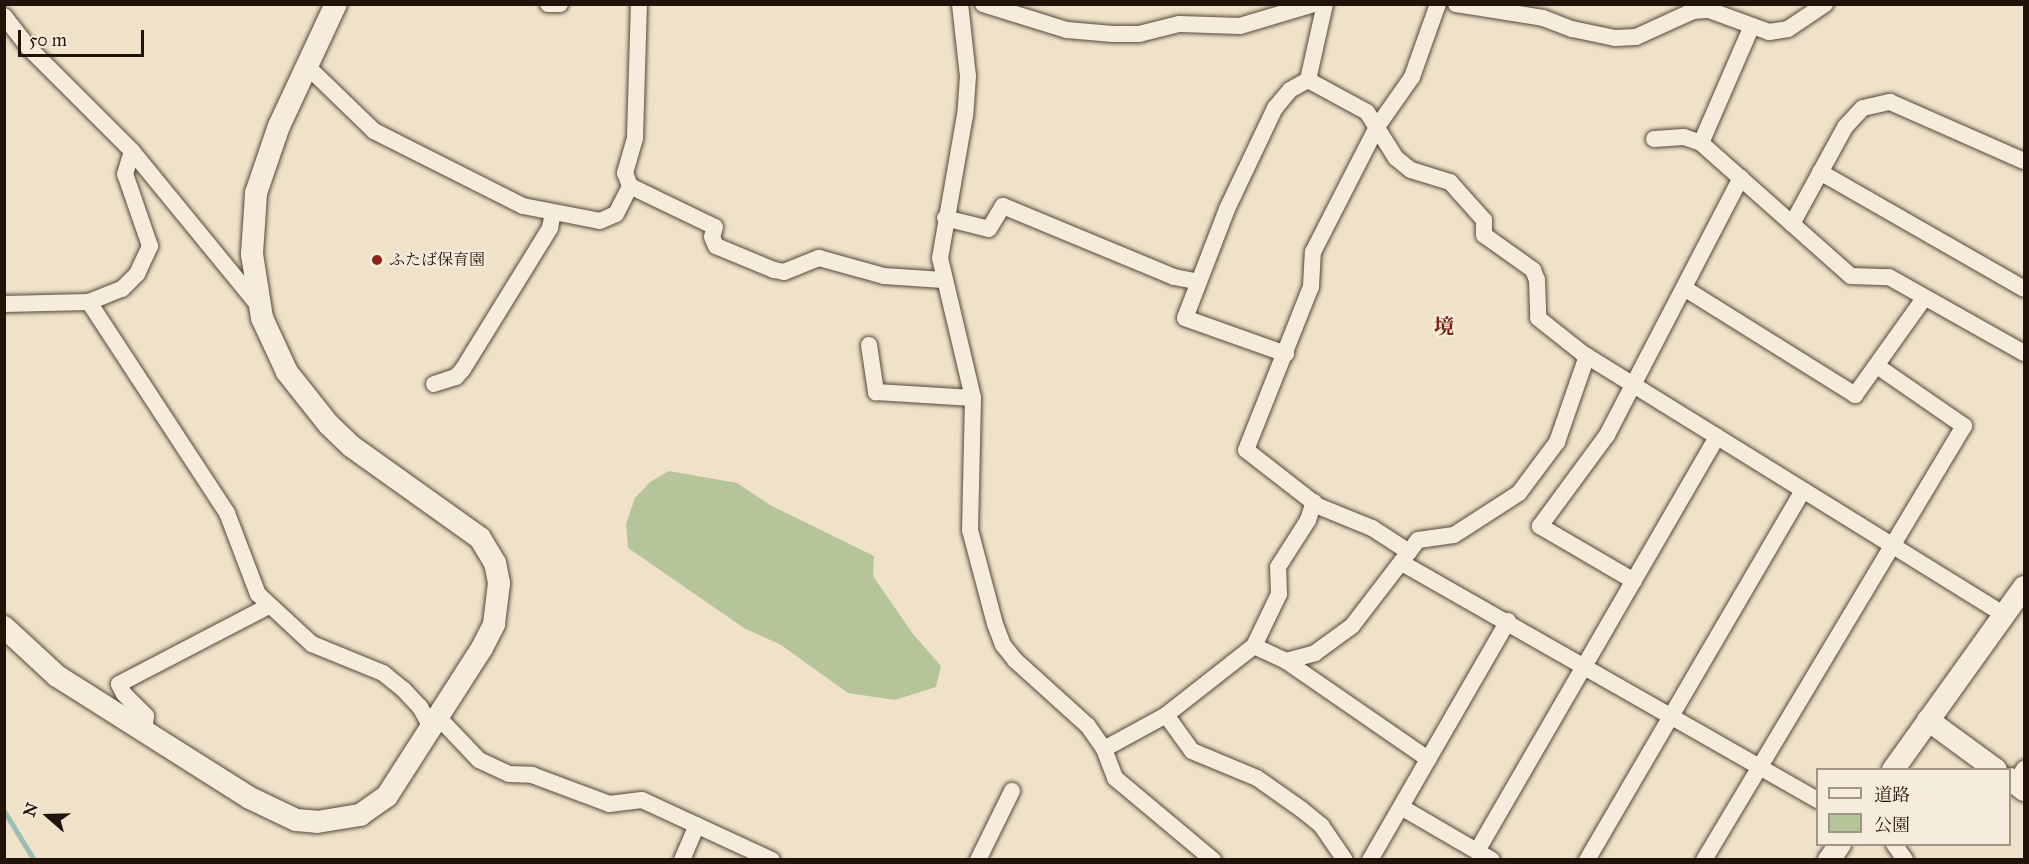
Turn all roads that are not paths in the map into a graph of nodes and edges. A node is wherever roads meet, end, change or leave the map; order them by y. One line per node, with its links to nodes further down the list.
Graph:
1 (336, 4): 14 (street)
2 (548, 4): 3 (street)
3 (560, 4)
4 (639, 4): 23 (street)
5 (960, 4): 25 (street)
6 (983, 4): 7 (street)
7 (1314, 4)
8 (1324, 4): 15 (street)
9 (1438, 4): 16 (street)
10 (1456, 4): 13 (street)
11 (1825, 4): 13 (street)
12 (4, 16): 19 (street)
13 (1751, 28): 18 (street)
14 (307, 66): 24 (street); 34 (street)
15 (1308, 80): 16 (street); 28 (street)
16 (1377, 127): 37 (street); 38 (street)
17 (1654, 139): 18 (street)
18 (1701, 143): 22 (street)
19 (132, 152): 32 (street); 34 (street)
20 (2025, 161): 21 (street)
21 (1820, 172): 26 (street); 30 (street)
22 (1741, 178): 26 (street); 29 (street)
23 (630, 186): 24 (street); 27 (street)
24 (553, 213): 40 (street)
25 (945, 218): 27 (street); 28 (street)
26 (1792, 224): 31 (street)
27 (943, 280): 42 (street)
28 (1199, 282): 37 (street)
29 (1684, 288): 39 (street); 41 (street)
30 (2025, 289)
31 (1925, 297): 36 (street); 39 (street)
32 (89, 302): 33 (street); 50 (street)
33 (4, 304)
34 (260, 307): 60 (street)
35 (869, 345): 42 (street)
36 (2025, 353)
37 (1286, 354): 45 (street)
38 (1587, 356): 41 (street); 47 (street)
39 (1877, 366): 46 (street)
40 (434, 384)
41 (1633, 384): 43 (street); 48 (street)
42 (973, 398): 62 (street)
43 (1717, 437): 44 (street); 48 (street)
44 (1803, 490): 46 (street); 58 (street)
45 (1314, 502): 47 (street); 54 (street)
46 (1891, 545): 51 (street); 64 (street)
47 (1406, 558): 52 (street); 55 (street)
48 (1634, 581): 56 (street)
49 (2025, 587): 51 (street)
50 (269, 606): 60 (street); 61 (street)
51 (2004, 615): 59 (street)
52 (1508, 621): 56 (street); 63 (street)
53 (4, 627): 61 (street)
54 (1254, 646): 55 (street); 57 (street)
55 (1286, 662): 63 (street)
56 (1585, 666): 58 (street); 73 (street)
57 (1166, 715): 62 (street); 78 (street)
58 (1672, 716): 64 (street); 80 (street)
59 (1928, 720): 65 (street); 66 (street)
60 (436, 723): 61 (street); 70 (street)
61 (144, 731)
62 (1104, 749): 77 (street)
63 (1428, 759): 69 (street)
64 (1758, 766): 68 (street); 81 (street)
65 (1894, 768)
66 (1993, 768)
67 (1012, 791): 76 (street)
68 (1816, 799)
69 (1401, 807): 73 (street); 79 (street)
70 (697, 825): 74 (street); 75 (street)
71 (1839, 846): 82 (street)
72 (1895, 846): 83 (street)
73 (1485, 855)
74 (682, 860)
75 (772, 860)
76 (978, 860)
77 (1213, 860)
78 (1345, 860)
79 (1370, 860)
80 (1587, 860)
81 (1704, 860)
82 (1829, 860)
83 (1905, 860)

